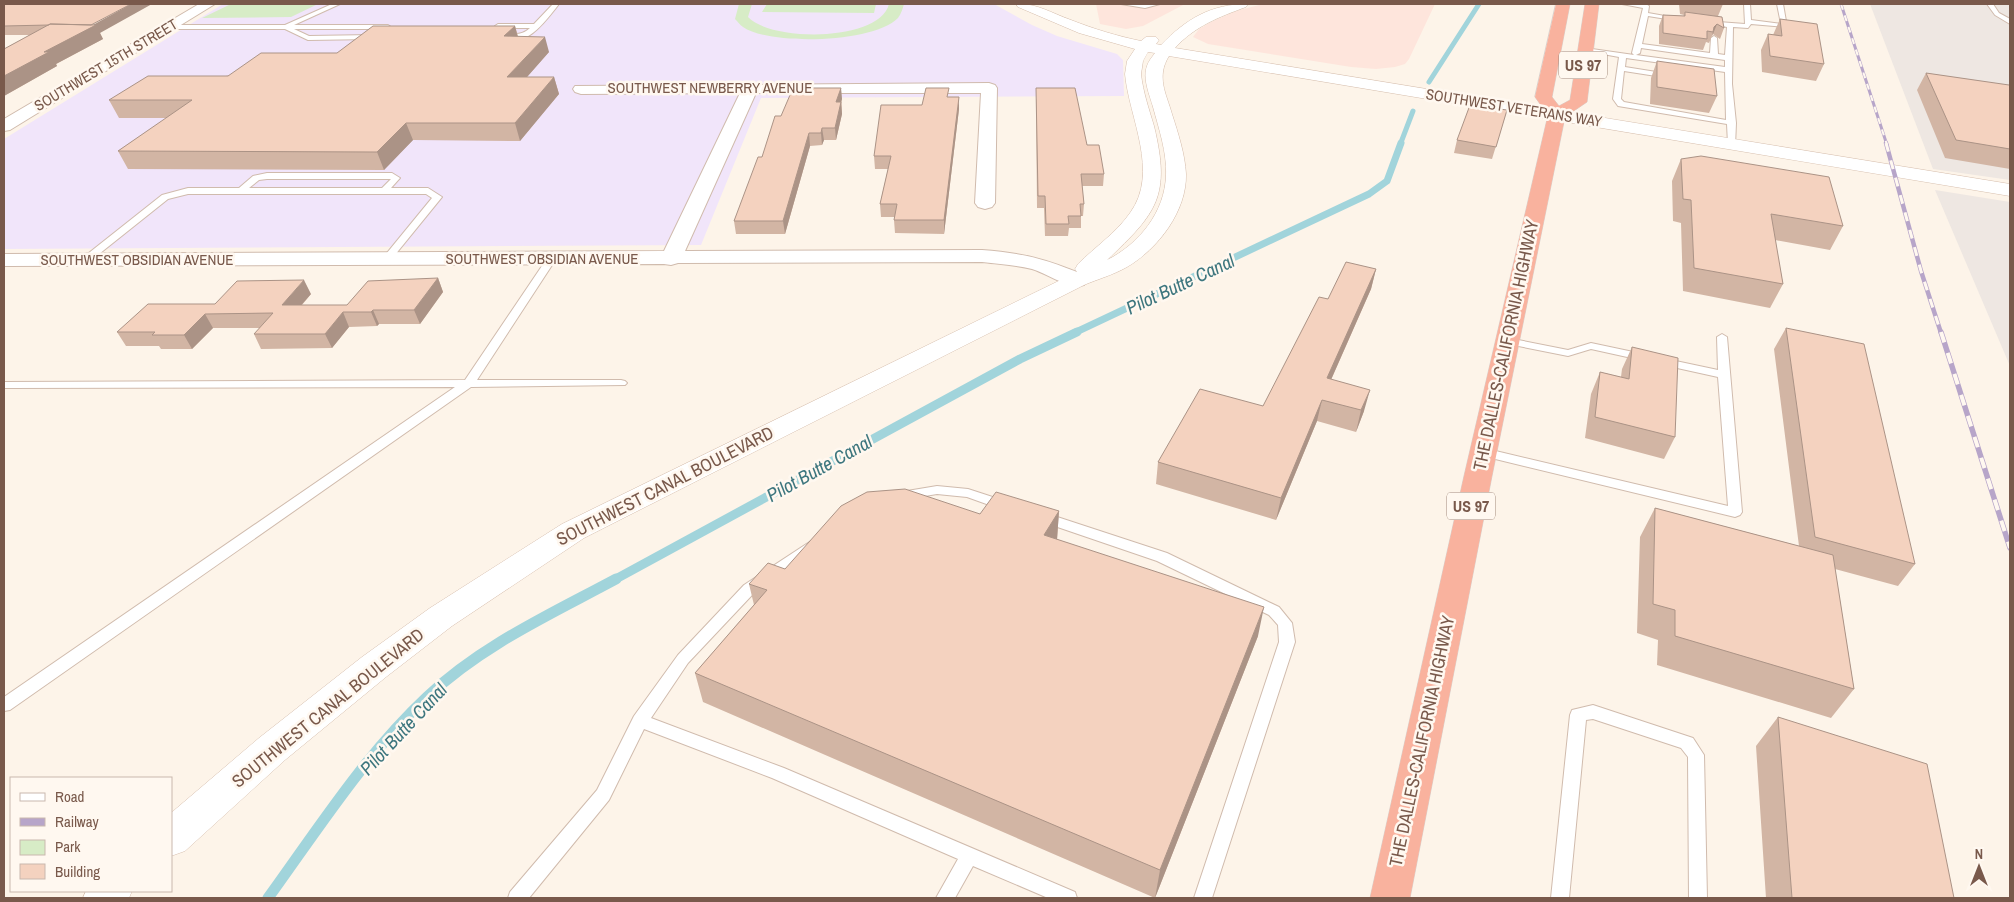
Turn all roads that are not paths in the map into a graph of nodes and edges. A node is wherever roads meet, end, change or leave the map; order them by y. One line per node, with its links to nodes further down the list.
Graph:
1 (208, 4): 24 (street, SOUTHWEST 15TH STREET)
2 (337, 4): 22 (lane)
3 (556, 4): 21 (lane)
4 (1023, 4): 29 (main road, SOUTHWEST VETERANS WAY)
5 (1124, 4): 6 (lane)
6 (1157, 4)
7 (1212, 4): 29 (main road, SOUTHWEST CANAL BOULEVARD)
8 (1241, 4): 31 (main road, SOUTHWEST CANAL BOULEVARD)
9 (1563, 4): 43 (highway, US 97)
10 (1592, 4): 30 (highway, US 97)
11 (1625, 4): 15 (lane)
12 (1747, 4): 18 (lane)
13 (1780, 4): 18 (lane)
14 (1990, 4): 19 (lane)
15 (1646, 8): 16 (lane); 28 (lane)
16 (1684, 19)
17 (1703, 22): 25 (lane)
18 (1749, 22): 25 (lane)
19 (2010, 22)
20 (487, 26): 21 (lane)
21 (535, 26): 27 (lane)
22 (283, 27): 23 (lane); 24 (lane); 26 (lane)
23 (399, 27)
24 (168, 28): 45 (street, SOUTHWEST 15TH STREET)
25 (1730, 29): 34 (lane); 35 (lane)
26 (385, 37)
27 (501, 37)
28 (1637, 46): 33 (lane); 34 (lane)
29 (1144, 47): 31 (main road, SOUTHWEST VETERANS WAY); 56 (main road, SOUTHWEST CANAL BOULEVARD)
30 (1585, 50): 32 (lane); 43 (highway, US 97)
31 (1164, 51): 43 (main road, SOUTHWEST VETERANS WAY); 56 (main road, SOUTHWEST CANAL BOULEVARD)
32 (1623, 55): 33 (lane); 36 (lane)
33 (1635, 56): 37 (lane)
34 (1714, 56): 35 (lane)
35 (1728, 58): 37 (lane)
36 (1623, 69): 38 (lane); 44 (lane)
37 (1729, 70): 40 (lane)
38 (1680, 77)
39 (1719, 83): 40 (lane)
40 (1728, 84): 44 (lane)
41 (750, 88): 42 (street, SOUTHWEST NEWBERRY AVENUE); 50 (street, SOUTHWEST NEWBERRY AVENUE); 51 (street)
42 (581, 89)
43 (1557, 115): 46 (main road, SOUTHWEST VETERANS WAY); 58 (highway, THE DALLES-CALIFORNIA HIGHWAY / US 97)
44 (1732, 123): 46 (lane)
45 (4, 126)
46 (1732, 144): 47 (main road, SOUTHWEST VETERANS WAY)
47 (2010, 190)
48 (242, 191): 49 (lane); 49 (lane); 55 (lane)
49 (384, 191): 52 (lane)
50 (985, 203)
51 (671, 258): 53 (street, SOUTHWEST OBSIDIAN AVENUE); 56 (street, SOUTHWEST OBSIDIAN AVENUE)
52 (388, 259): 53 (street, SOUTHWEST OBSIDIAN AVENUE); 55 (street, SOUTHWEST OBSIDIAN AVENUE)
53 (551, 259): 60 (lane)
54 (4, 260): 55 (street, SOUTHWEST OBSIDIAN AVENUE)
55 (85, 260)
56 (1076, 280): 68 (main road, SOUTHWEST CANAL BOULEVARD)
57 (1722, 337): 59 (lane)
58 (1508, 341): 59 (lane); 63 (highway, THE DALLES-CALIFORNIA HIGHWAY / US 97)
59 (1724, 375): 63 (lane)
60 (470, 382): 61 (lane); 62 (lane); 66 (lane)
61 (621, 383)
62 (4, 385)
63 (1483, 452): 74 (highway, THE DALLES-CALIFORNIA HIGHWAY / US 97)
64 (888, 503): 73 (lane)
65 (824, 538): 67 (lane)
66 (4, 705)
67 (640, 721): 69 (lane); 70 (lane)
68 (172, 837)
69 (970, 856): 71 (lane); 72 (lane)
70 (517, 898)
71 (945, 898)
72 (1068, 898)
73 (1203, 898)
74 (1390, 898)
75 (1560, 898): 76 (lane)
76 (1698, 898)

